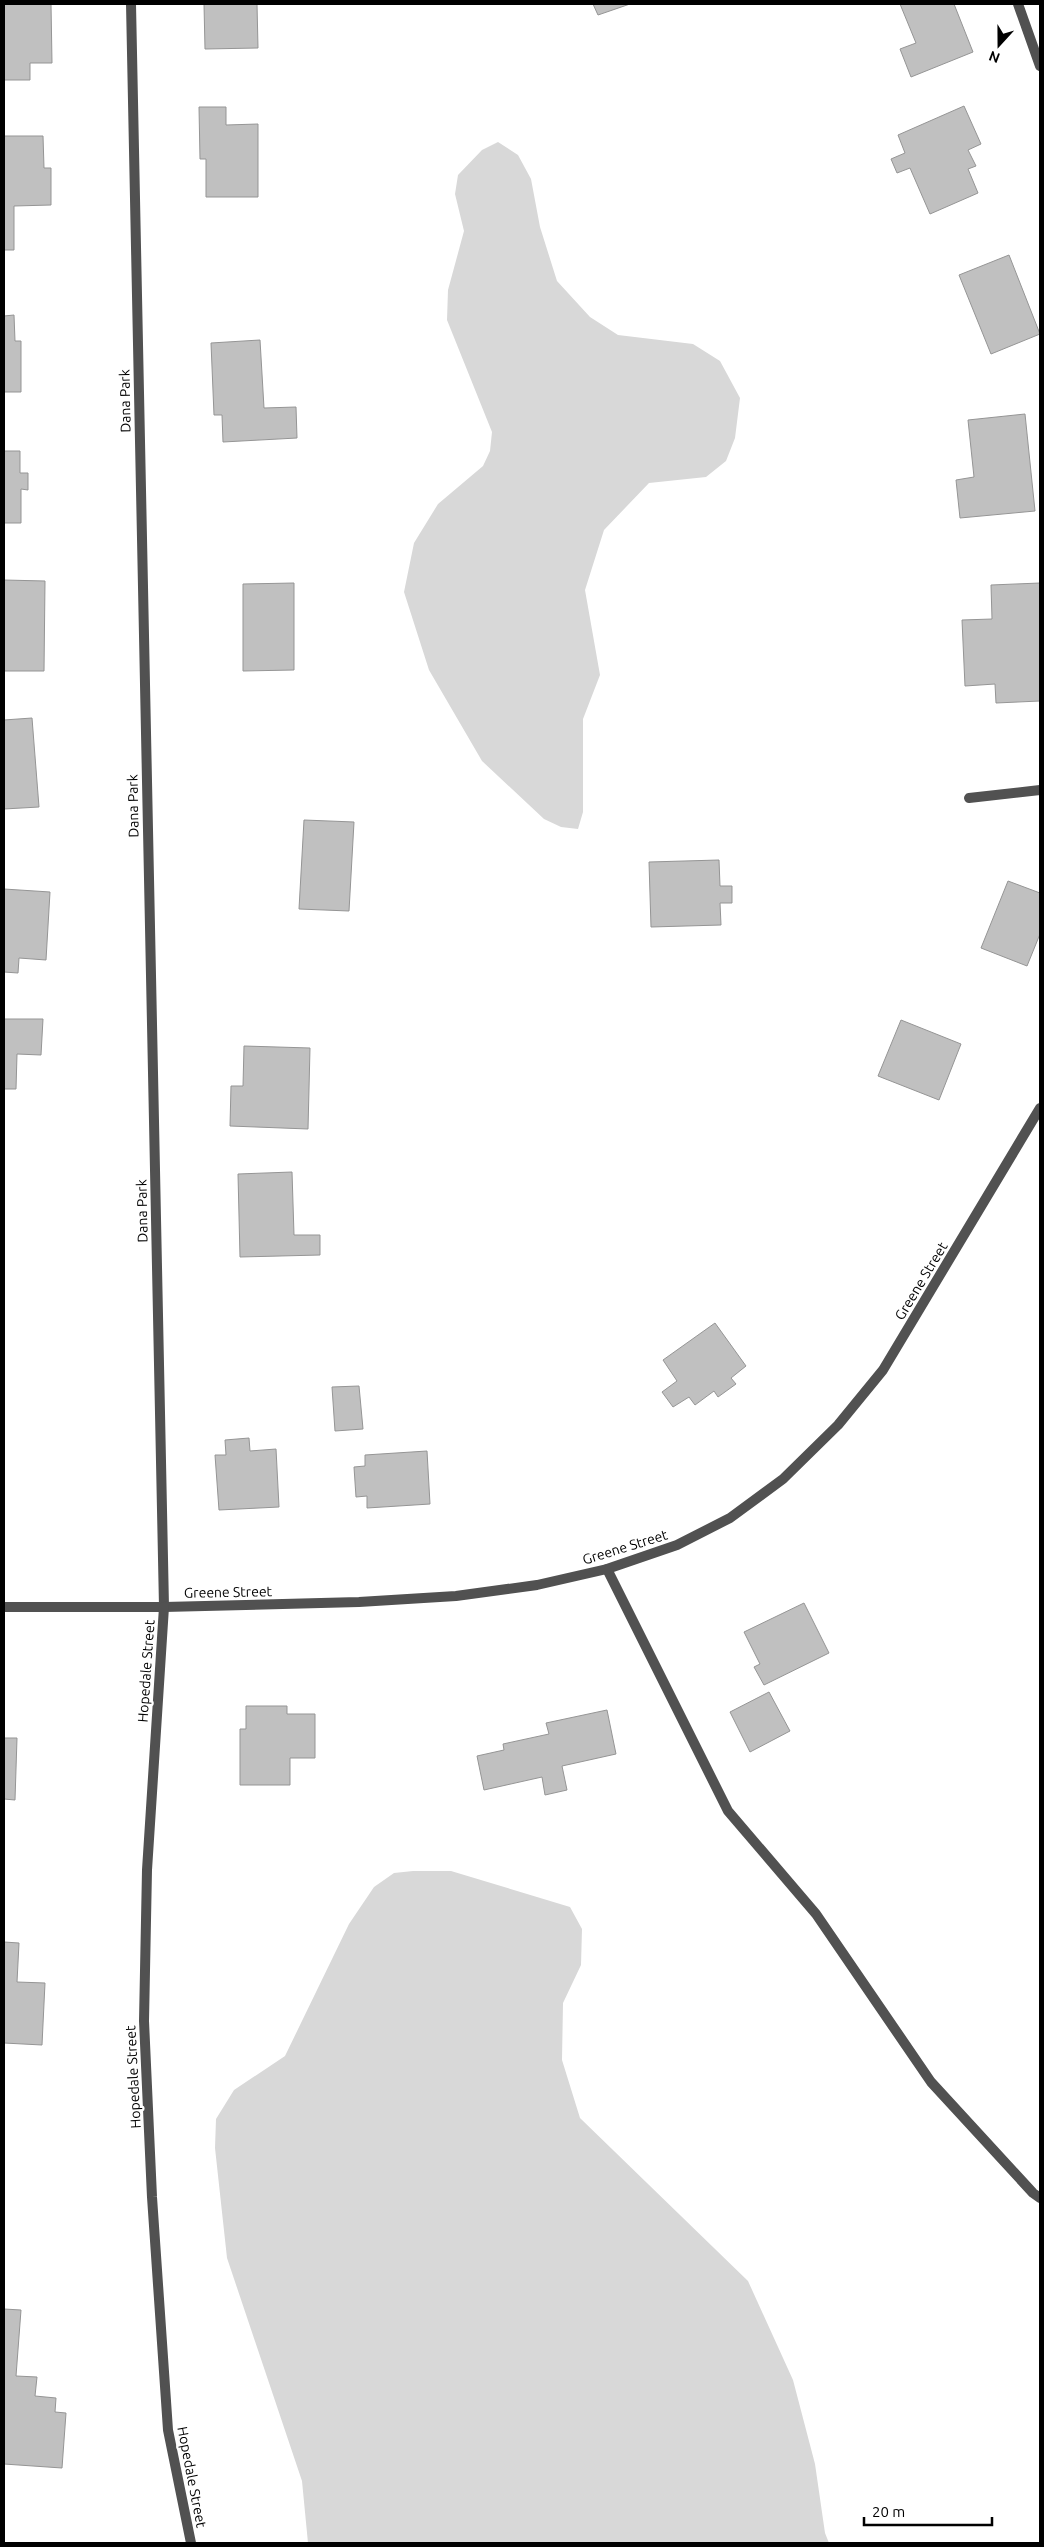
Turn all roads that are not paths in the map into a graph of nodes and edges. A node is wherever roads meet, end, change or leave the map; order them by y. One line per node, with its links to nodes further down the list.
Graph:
1 (131, 4): 8 (street, Dana Park)
2 (1018, 4): 3 (street)
3 (1040, 66)
4 (1040, 790): 5 (street)
5 (969, 798)
6 (1040, 1108): 7 (street, Greene Street)
7 (607, 1569): 8 (street, Greene Street); 10 (street)
8 (164, 1607): 9 (street, Greene Street); 11 (street, Hopedale Street)
9 (4, 1608)
10 (1040, 2198)
11 (191, 2543)

